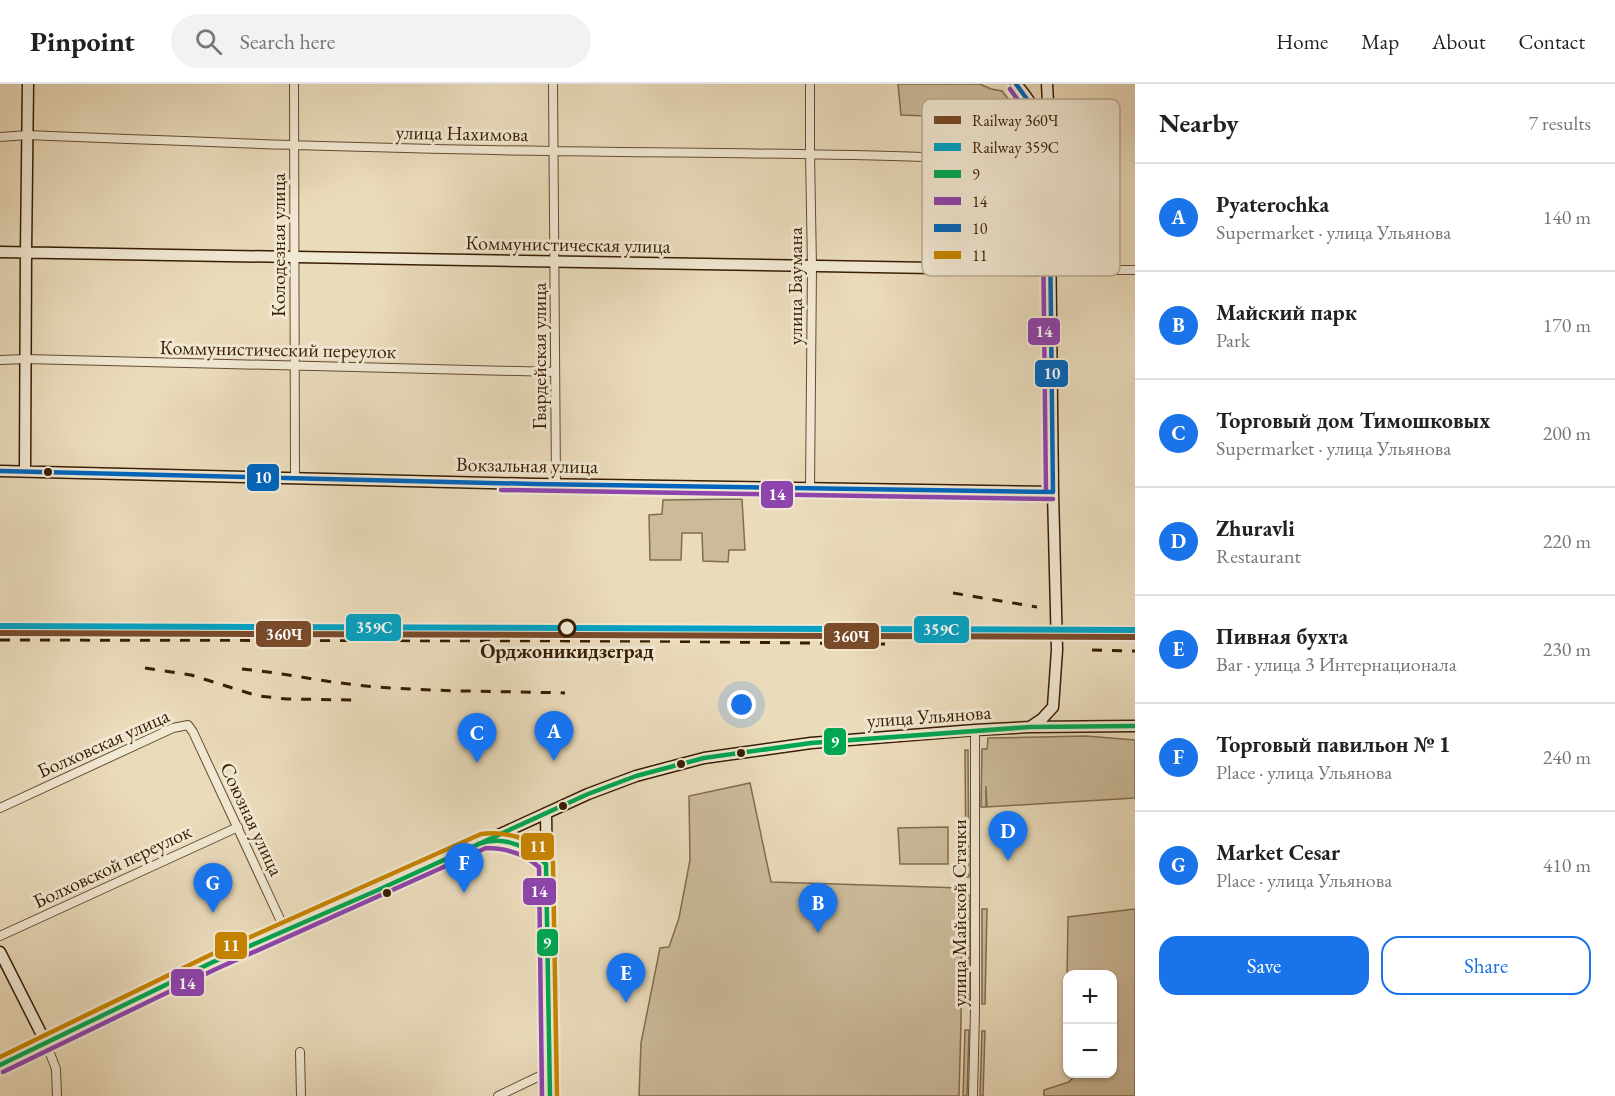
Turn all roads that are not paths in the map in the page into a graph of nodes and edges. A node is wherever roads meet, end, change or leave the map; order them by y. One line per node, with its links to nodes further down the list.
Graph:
1 (28, 84): 9 (main road)
2 (294, 84): 11 (street, Колодезная улица)
3 (553, 84): 12 (street, Гвардейская улица)
4 (810, 84): 13 (street, улица Баумана)
5 (1016, 84): 7 (main road)
6 (1047, 84): 8 (main road)
7 (1029, 99)
8 (1048, 99)
9 (28, 135): 10 (street, улица Нахимова); 11 (street, улица Нахимова); 15 (main road)
10 (0, 137)
11 (294, 146): 12 (street, улица Нахимова); 17 (street, Колодезная улица)
12 (554, 151): 13 (street, улица Нахимова); 18 (street, Гвардейская улица)
13 (810, 153): 14 (street, улица Нахимова); 19 (street, улица Баумана)
14 (922, 157)
15 (26, 251): 16 (main road, Коммунистическая улица); 17 (main road, Коммунистическая улица); 22 (main road)
16 (0, 252)
17 (296, 257): 18 (main road, Коммунистическая улица); 24 (street, Колодезная улица)
18 (555, 262): 19 (main road, Коммунистическая улица); 25 (street, Гвардейская улица)
19 (812, 267): 20 (main road, Коммунистическая улица); 30 (street, улица Баумана)
20 (922, 268)
21 (1050, 276): 31 (main road)
22 (26, 359): 23 (street, Коммунистический переулок); 24 (street, Коммунистический переулок); 27 (main road)
23 (0, 360)
24 (294, 365): 25 (street, Коммунистический переулок); 28 (street, Колодезная улица)
25 (555, 372): 29 (street, Гвардейская улица)
26 (0, 471): 27 (main road, Вокзальная улица)
27 (25, 471): 28 (main road, Вокзальная улица)
28 (295, 478): 29 (main road, Вокзальная улица)
29 (556, 484): 30 (main road, Вокзальная улица)
30 (810, 489): 31 (main road, Вокзальная улица)
31 (1053, 492): 32 (main road)
32 (1053, 709): 35 (main road); 36 (main road)
33 (188, 724): 38 (street, Болховская улица); 40 (street, Союзная улица)
34 (1135, 726): 36 (main road, улица Ульянова)
35 (1030, 727): 36 (main road, улица Ульянова); 37 (main road, улица Ульянова)
36 (1071, 727)
37 (975, 730): 39 (main road, улица Ульянова); 54 (street, улица Майской Стачки)
38 (0, 808)
39 (546, 813): 41 (main road, улица Ульянова); 42 (main road)
40 (238, 827): 43 (street, Союзная улица); 44 (street, Болховской переулок)
41 (484, 841): 42 (main road); 43 (main road, улица Ульянова)
42 (546, 864): 49 (main road)
43 (285, 930): 46 (main road, улица Ульянова)
44 (0, 936)
45 (0, 952): 46 (main road)
46 (46, 1043): 48 (main road, улица Ульянова); 50 (street)
47 (300, 1052): 51 (street)
48 (0, 1065)
49 (550, 1071): 52 (street); 53 (main road)
50 (57, 1096)
51 (301, 1096)
52 (498, 1096)
53 (550, 1096)
54 (973, 1096)

